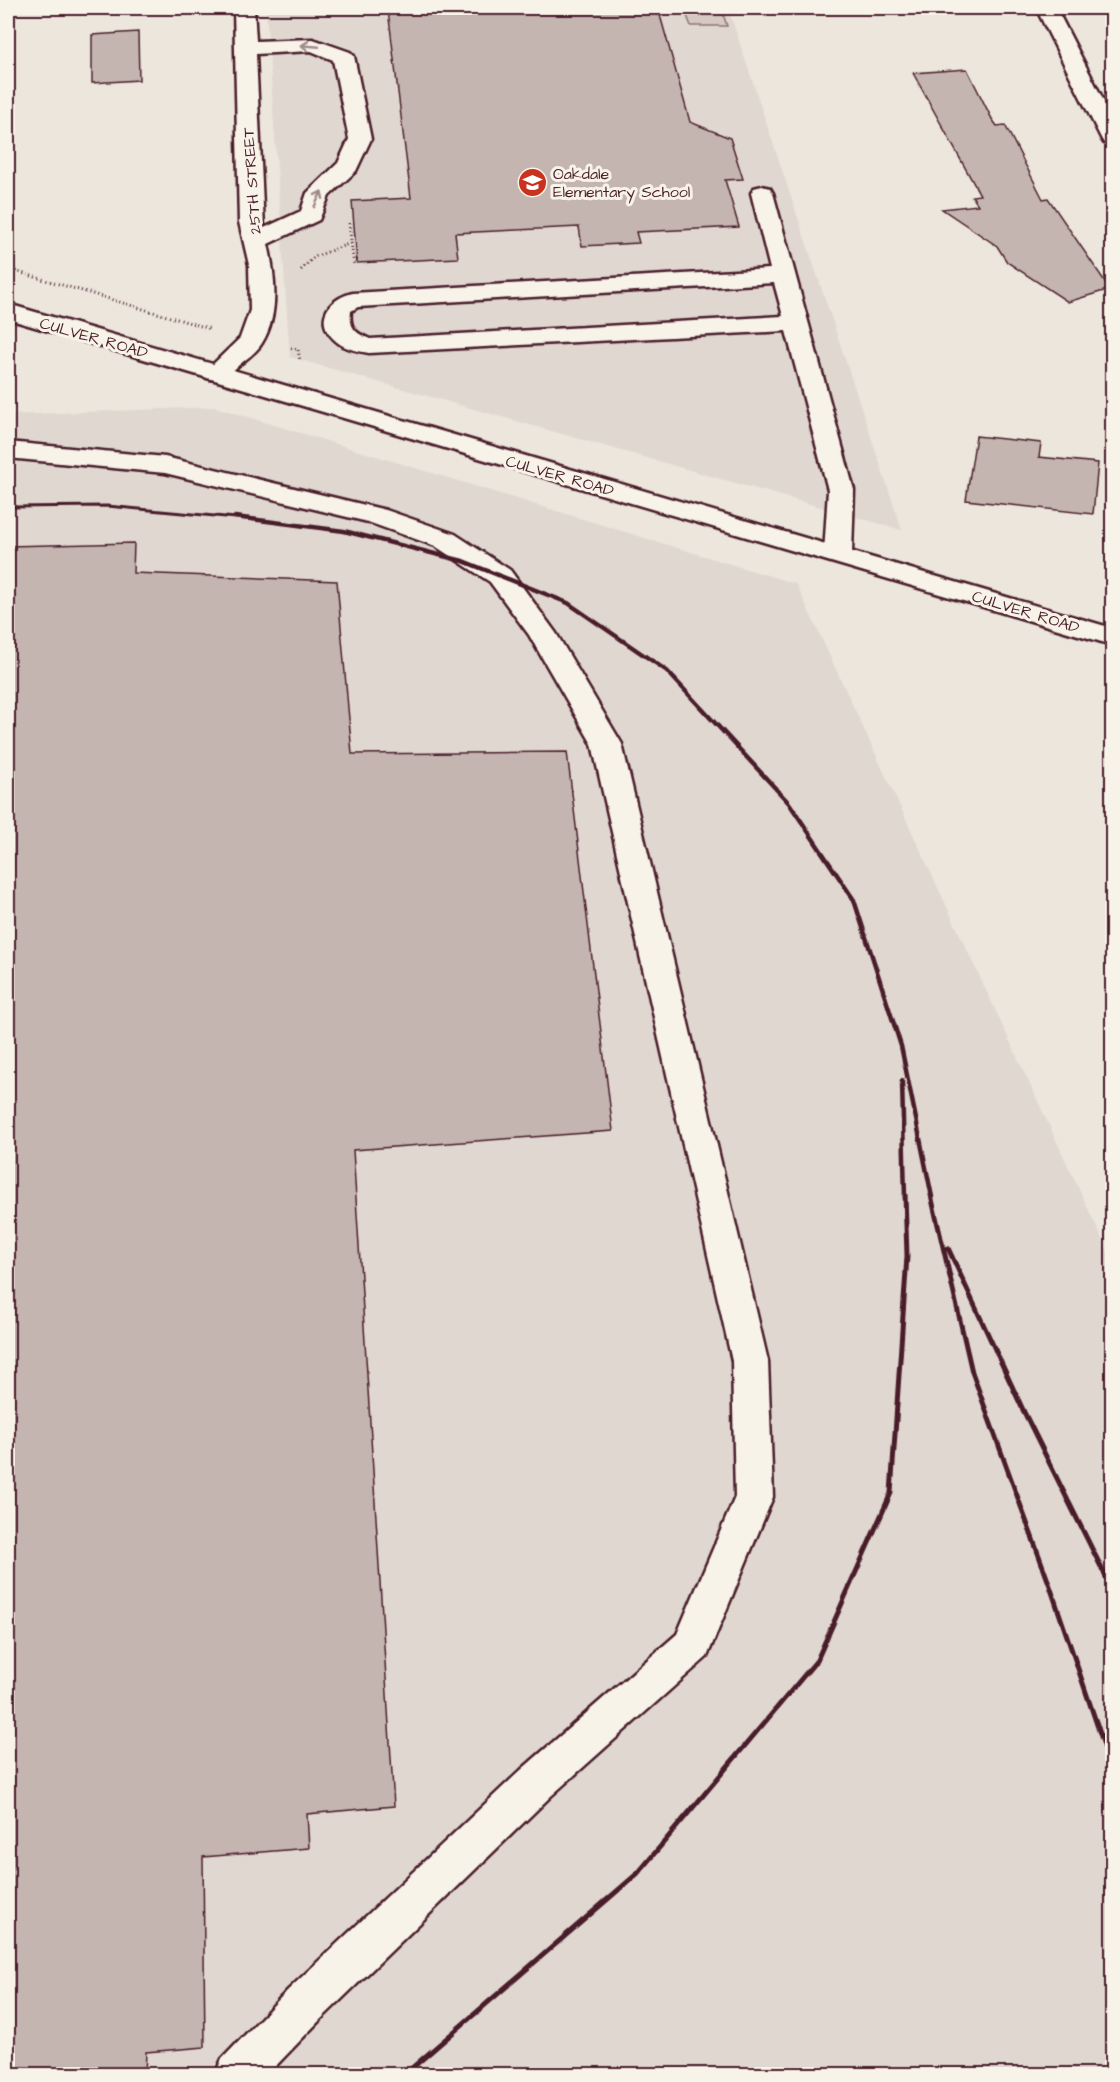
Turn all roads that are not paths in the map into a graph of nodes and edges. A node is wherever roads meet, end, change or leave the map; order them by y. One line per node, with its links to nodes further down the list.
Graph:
1 (244, 8): 3 (street, 25TH STREET)
2 (1046, 8): 4 (street)
3 (244, 48): 6 (street, 25TH STREET); 6 (street, one-way to 3)
4 (1113, 138)
5 (762, 193): 7 (street)
6 (255, 241): 10 (street, 25TH STREET)
7 (784, 276): 9 (street); 9 (street)
8 (8, 311): 10 (street, CULVER ROAD)
9 (797, 323): 12 (street)
10 (216, 373): 12 (street, CULVER ROAD)
11 (8, 450): 14 (street)
12 (838, 554): 13 (street, CULVER ROAD)
13 (1113, 637)
14 (257, 2066)

